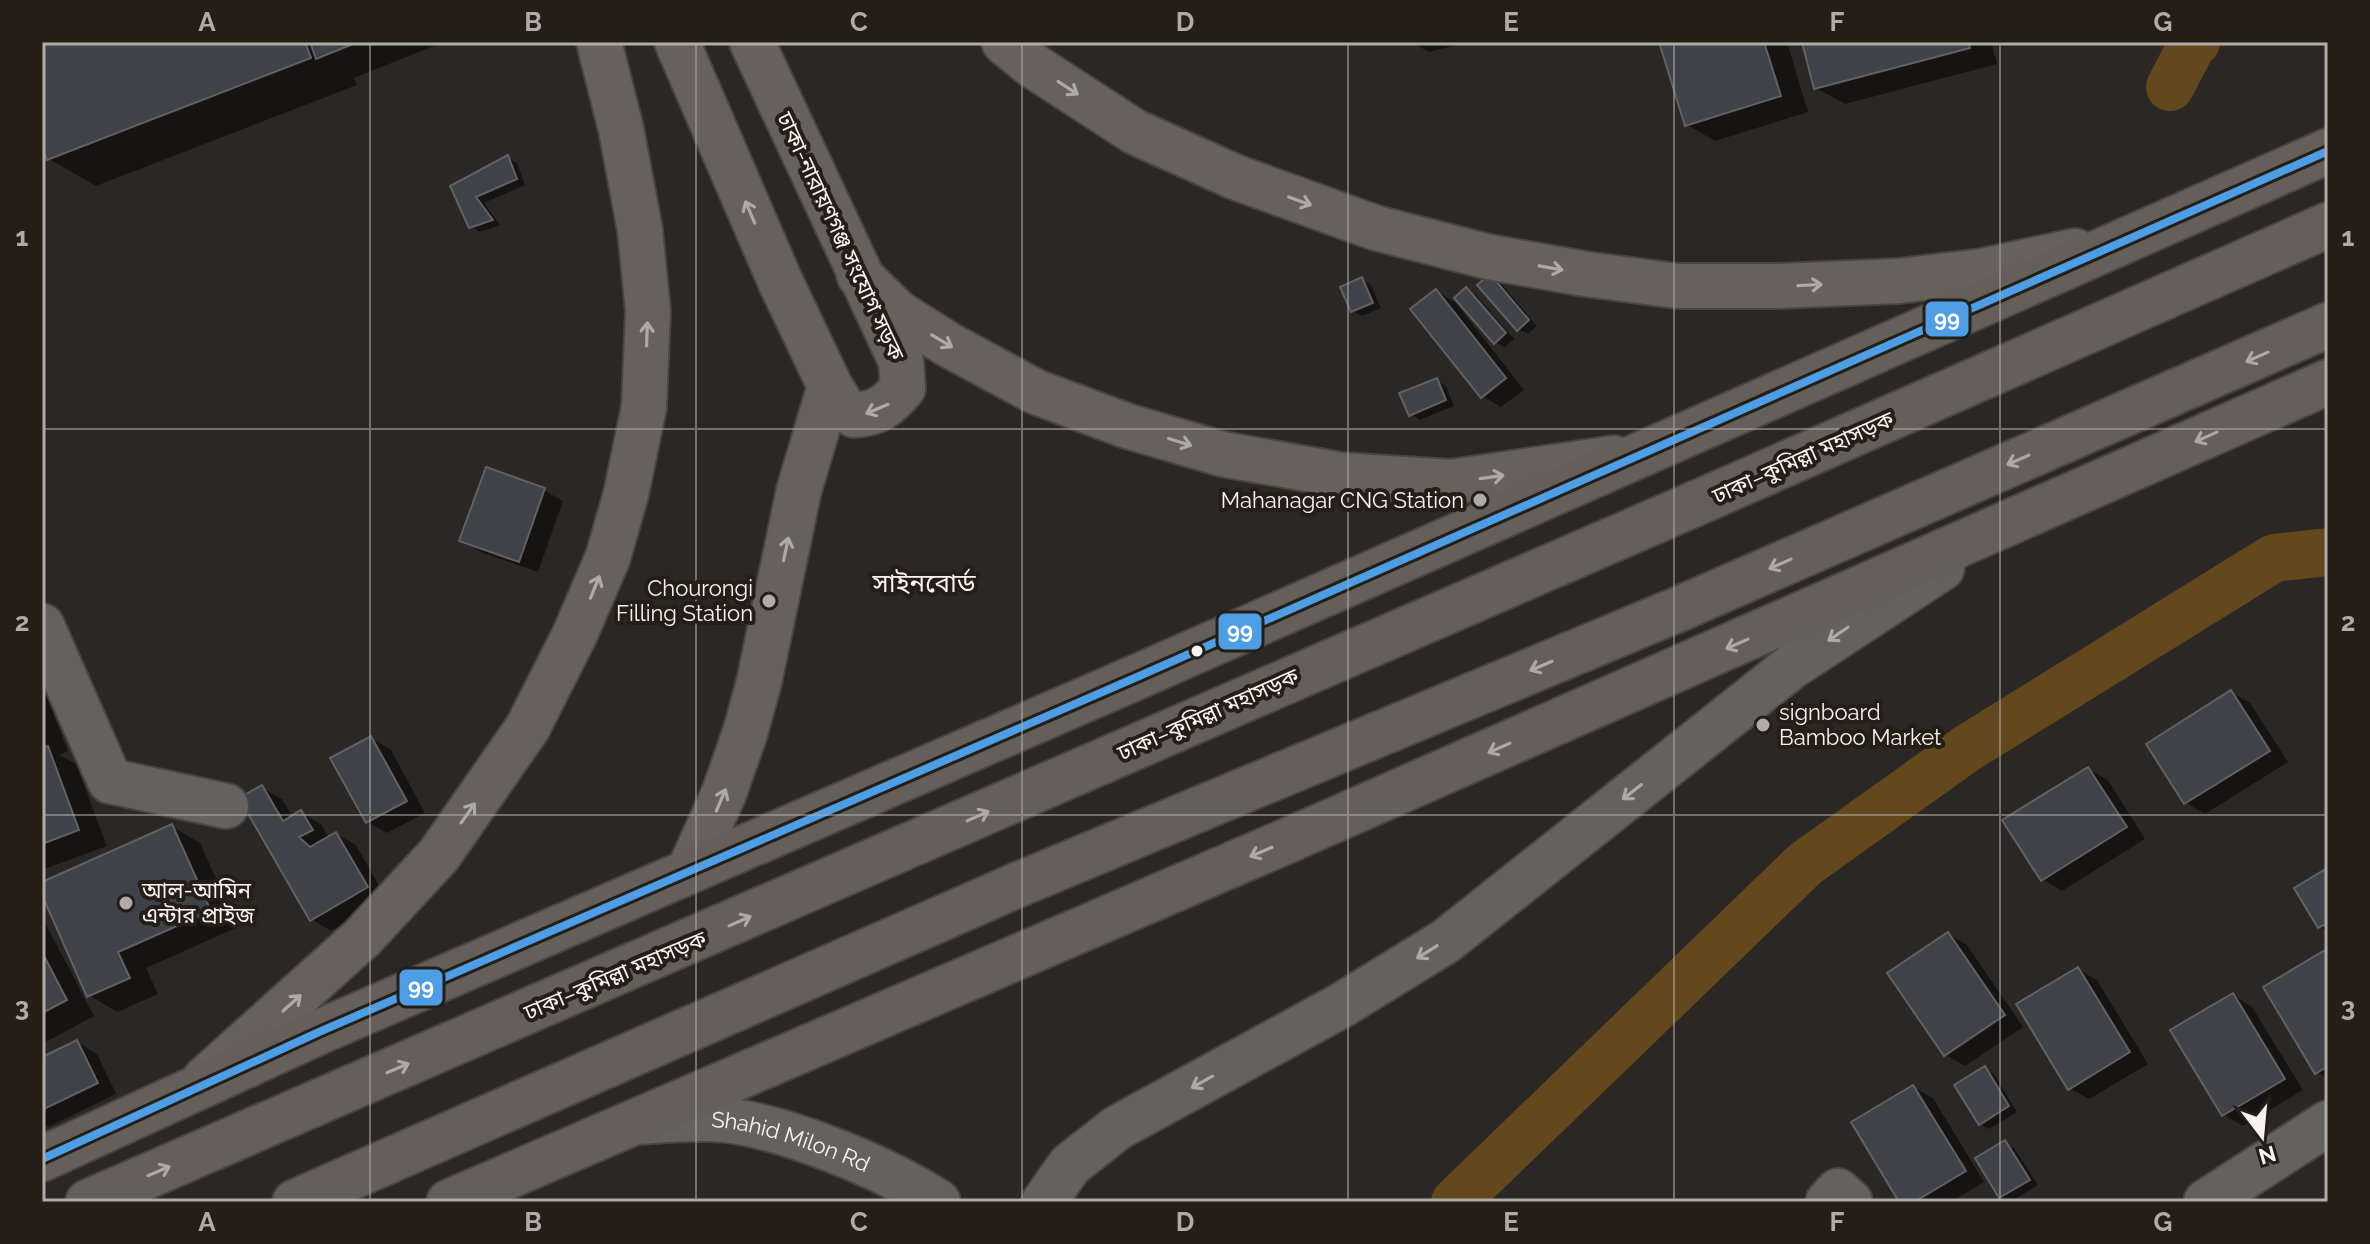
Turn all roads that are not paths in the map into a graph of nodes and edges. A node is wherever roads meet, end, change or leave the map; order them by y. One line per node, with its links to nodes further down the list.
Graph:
1 (599, 42): 17 (main road, one-way to 1)
2 (677, 42): 11 (main road, one-way to 2)
3 (752, 42): 8 (main road, ঢাকা-নারায়ণগঞ্জ সংযোগ সড়ক)
4 (1004, 42): 7 (main road, one-way to 7)
5 (2328, 151): 7 (highway)
6 (2328, 225): 21 (highway, ঢাকা–কুমিল্লা মহাসড়ক, one-way to 6)
7 (2157, 226): 12 (highway)
8 (859, 275): 11 (main road, ঢাকা-নারায়ণগঞ্জ সংযোগ সড়ক, one-way to 11); 12 (main road, one-way to 12)
9 (2328, 325): 22 (highway, one-way to 22)
10 (2328, 382): 13 (highway, one-way to 13)
11 (830, 386): 16 (main road, one-way to 11)
12 (1646, 452): 16 (highway)
13 (2023, 518): 18 (highway, one-way to 18); 25 (street, one-way to 25)
14 (42, 626): 15 (street)
15 (226, 806)
16 (689, 871): 17 (highway)
17 (191, 1091): 20 (highway)
18 (634, 1122): 23 (highway); 24 (street, Shahid Milon Rd)
19 (2328, 1123): 28 (street)
20 (42, 1159)
21 (88, 1202)
22 (295, 1202)
23 (449, 1202)
24 (938, 1202)
25 (1044, 1202)
26 (1828, 1202): 27 (street)
27 (1850, 1202)
28 (2206, 1202)

